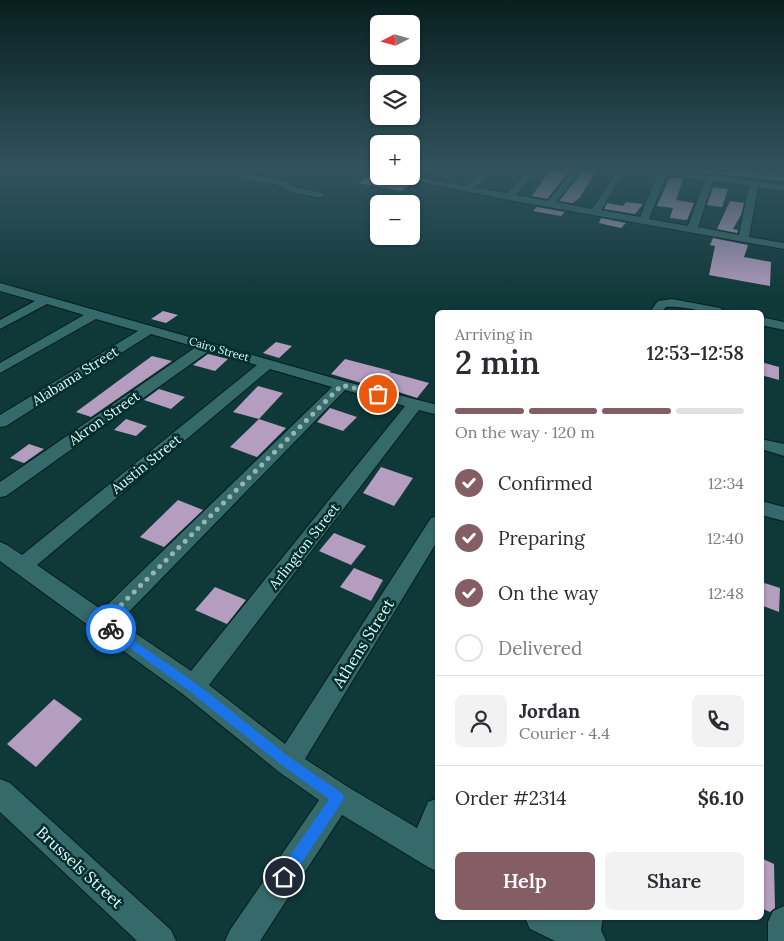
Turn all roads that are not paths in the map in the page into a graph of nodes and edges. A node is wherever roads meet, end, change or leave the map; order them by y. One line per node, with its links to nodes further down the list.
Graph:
1 (605, 214): 5 (street)
2 (646, 214): 5 (street)
3 (697, 214): 6 (street)
4 (748, 214): 7 (street)
5 (643, 221): 6 (street)
6 (692, 230): 7 (street)
7 (743, 240): 8 (street)
8 (784, 246)
9 (0, 287): 10 (street, Cairo Street)
10 (46, 300): 13 (street, Cairo Street); 15 (street)
11 (659, 308): 12 (street)
12 (706, 310)
13 (93, 315): 17 (street, Cairo Street); 20 (street)
14 (764, 322): 16 (street)
15 (0, 325)
16 (784, 326)
17 (149, 330): 18 (street, Cairo Street); 24 (street, Alabama Street)
18 (207, 346): 19 (street, Cairo Street); 27 (street, Akron Street)
19 (268, 364): 21 (street, Cairo Street); 32 (street, Austin Street)
20 (0, 369)
21 (342, 385): 22 (street, Cairo Street); 33 (street)
22 (415, 404): 23 (street, Cairo Street); 34 (street, Arlington Street)
23 (435, 409)
24 (0, 422)
25 (764, 445): 26 (street)
26 (784, 450)
27 (0, 491)
28 (764, 509): 29 (street)
29 (784, 514)
30 (435, 528): 35 (street, Athens Street)
31 (0, 550): 32 (street)
32 (24, 565): 33 (street)
33 (103, 623): 34 (street)
34 (193, 687): 35 (street)
35 (288, 763): 37 (street)
36 (0, 793): 43 (street, Brussels Street)
37 (338, 797): 39 (street); 44 (street)
38 (435, 829): 39 (street)
39 (431, 852)
40 (548, 920): 42 (street)
41 (784, 922): 45 (street)
42 (587, 932)
43 (160, 941)
44 (241, 941)
45 (784, 941)

